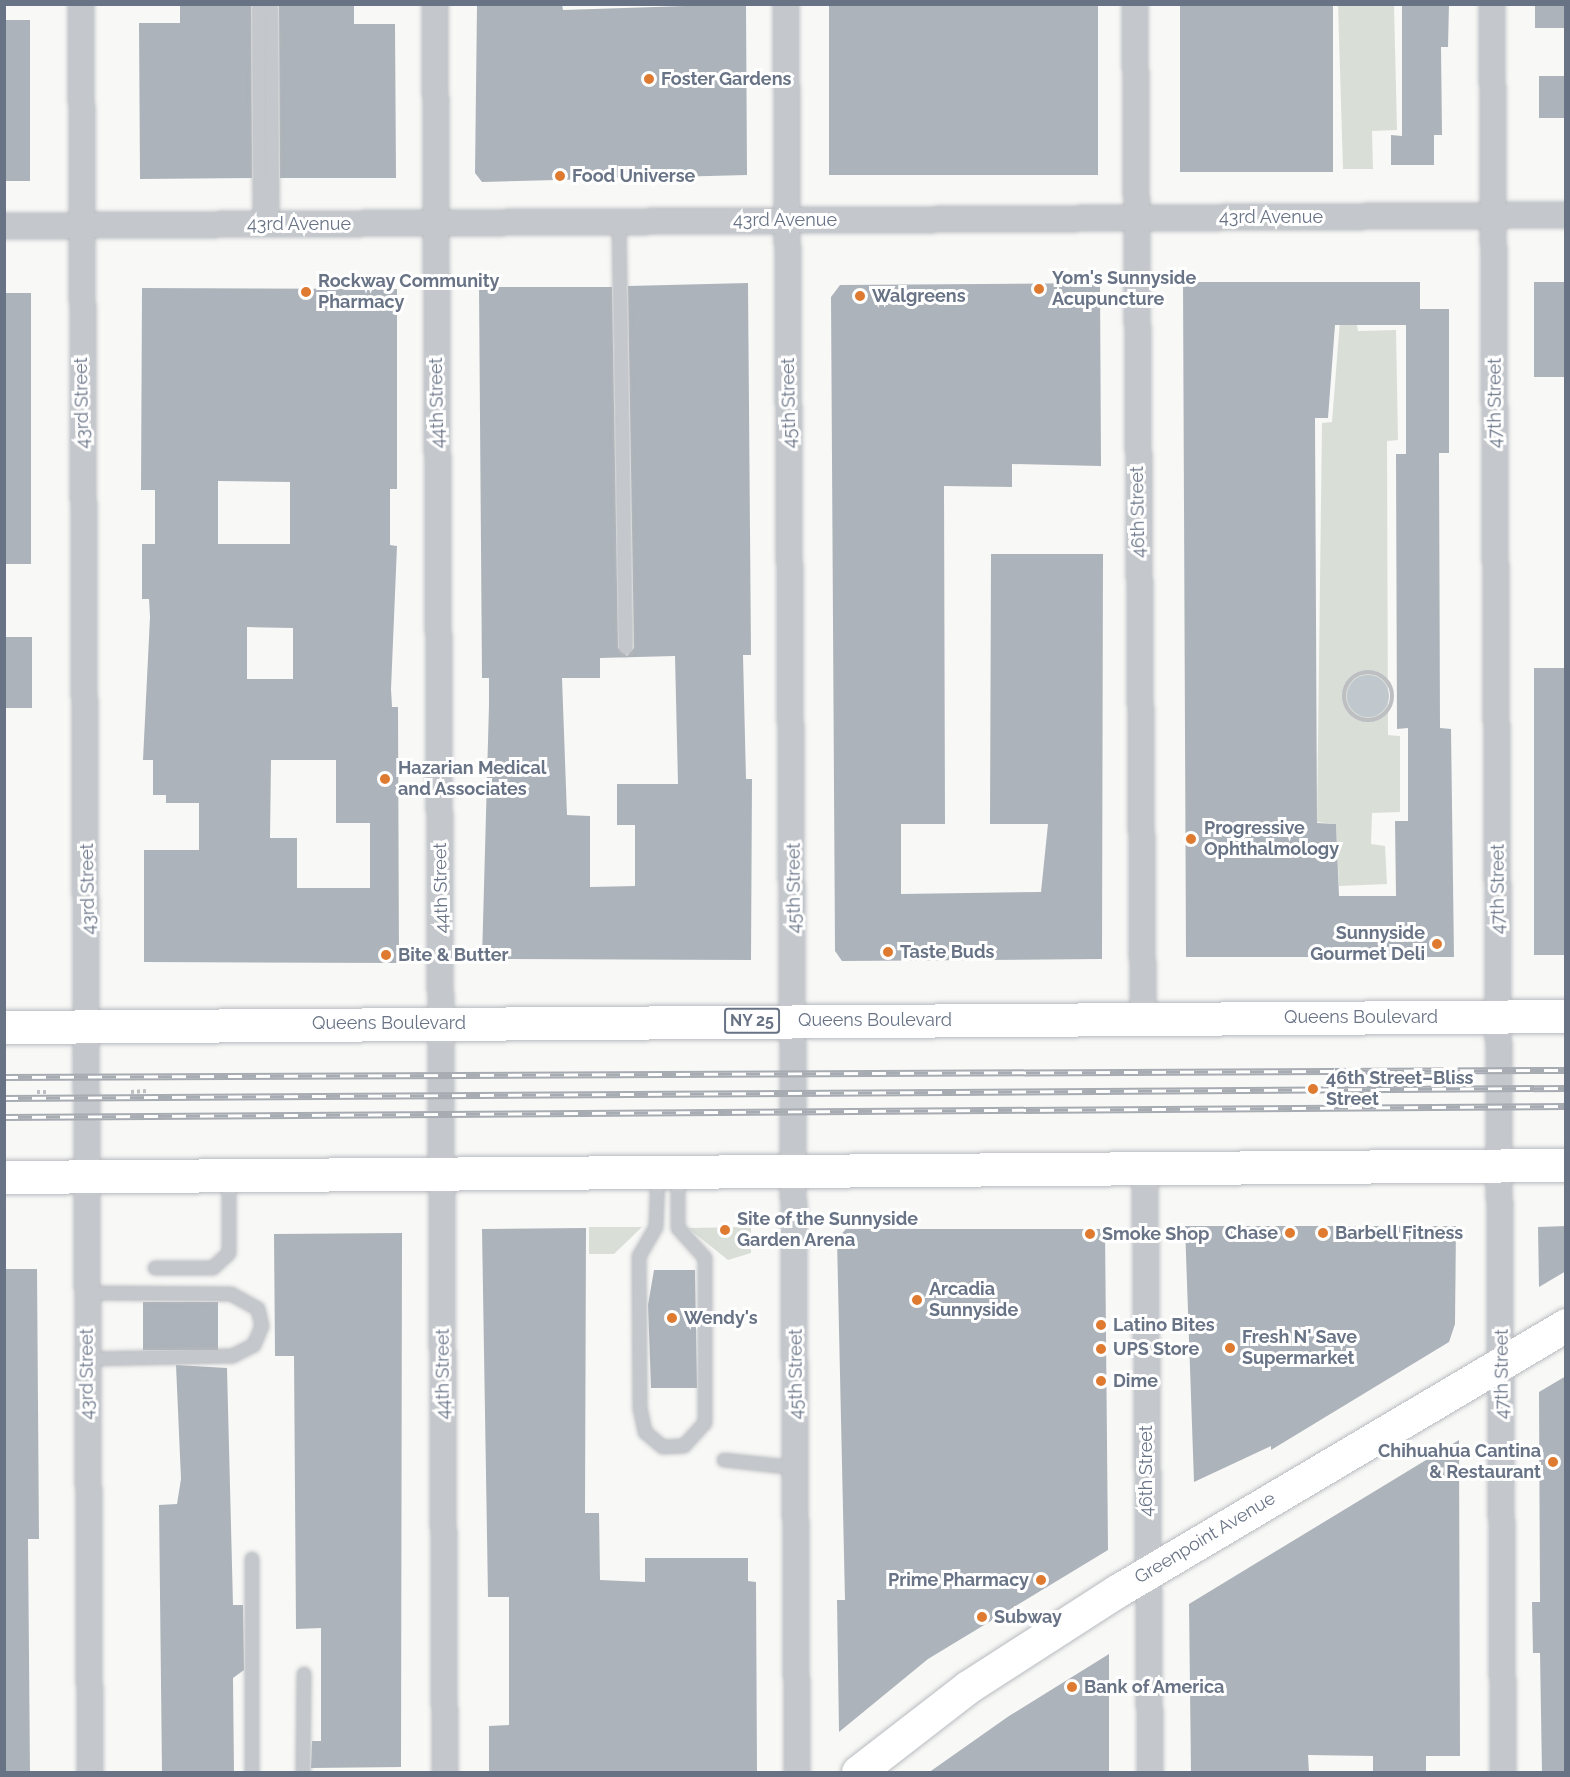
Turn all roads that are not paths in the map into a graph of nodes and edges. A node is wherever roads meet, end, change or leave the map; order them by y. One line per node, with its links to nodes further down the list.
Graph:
1 (81, 4): 15 (street, 43rd Street)
2 (259, 4): 13 (lane)
3 (271, 4): 13 (lane)
4 (435, 4): 14 (street, 44th Street)
5 (786, 4): 11 (street, 45th Street)
6 (1135, 4): 10 (street, 46th Street)
7 (1492, 4): 8 (street, 47th Street)
8 (1494, 215): 9 (street, 43rd Avenue); 10 (street, 43rd Avenue); 18 (street, 47th Street)
9 (1566, 215)
10 (1135, 218): 11 (street, 43rd Avenue); 20 (street, 46th Street)
11 (788, 220): 12 (street, 43rd Avenue); 21 (street, 45th Street)
12 (619, 221): 14 (street, 43rd Avenue); 17 (lane)
13 (266, 223): 14 (street, 43rd Avenue); 15 (street, 43rd Avenue)
14 (436, 223): 22 (street, 44th Street)
15 (81, 225): 16 (street, 43rd Avenue); 23 (street, 43rd Street)
16 (4, 226)
17 (626, 648)
18 (1499, 1016): 19 (main road, Queens Boulevard / NY 25); 20 (main road, Queens Boulevard / NY 25); 26 (street, 47th Street)
19 (1566, 1016)
20 (1143, 1019): 21 (main road, Queens Boulevard / NY 25)
21 (795, 1021): 22 (main road, Queens Boulevard / NY 25); 28 (street, 45th Street)
22 (442, 1024): 23 (main road, Queens Boulevard / NY 25); 30 (street, 44th Street)
23 (89, 1025): 24 (main road, Queens Boulevard / NY 25); 33 (street, 43rd Street)
24 (4, 1027)
25 (1566, 1165): 26 (main road)
26 (1500, 1166): 27 (main road); 38 (street, 47th Street)
27 (1145, 1170): 28 (main road); 42 (street, 46th Street)
28 (796, 1172): 29 (main road); 40 (street, 45th Street)
29 (668, 1173): 29 (lane); 30 (main road)
30 (442, 1175): 31 (main road); 47 (street, 44th Street)
31 (229, 1176): 33 (main road); 34 (lane)
32 (4, 1177): 33 (main road)
33 (89, 1177): 35 (street, 43rd Street)
34 (155, 1268)
35 (87, 1293): 37 (street, 43rd Street); 37 (lane)
36 (1566, 1325): 38 (main road, Greenpoint Avenue)
37 (87, 1359): 44 (street, 43rd Street)
38 (1502, 1363): 42 (main road, Greenpoint Avenue); 51 (street, 47th Street)
39 (723, 1460): 40 (lane)
40 (796, 1468): 48 (street, 45th Street)
41 (252, 1559): 45 (lane)
42 (1148, 1572): 49 (main road, Greenpoint Avenue); 50 (street, 46th Street)
43 (304, 1674): 46 (lane)
44 (90, 1773)
45 (252, 1773)
46 (303, 1773)
47 (445, 1773)
48 (796, 1773)
49 (858, 1773)
50 (1150, 1773)
51 (1503, 1773)

